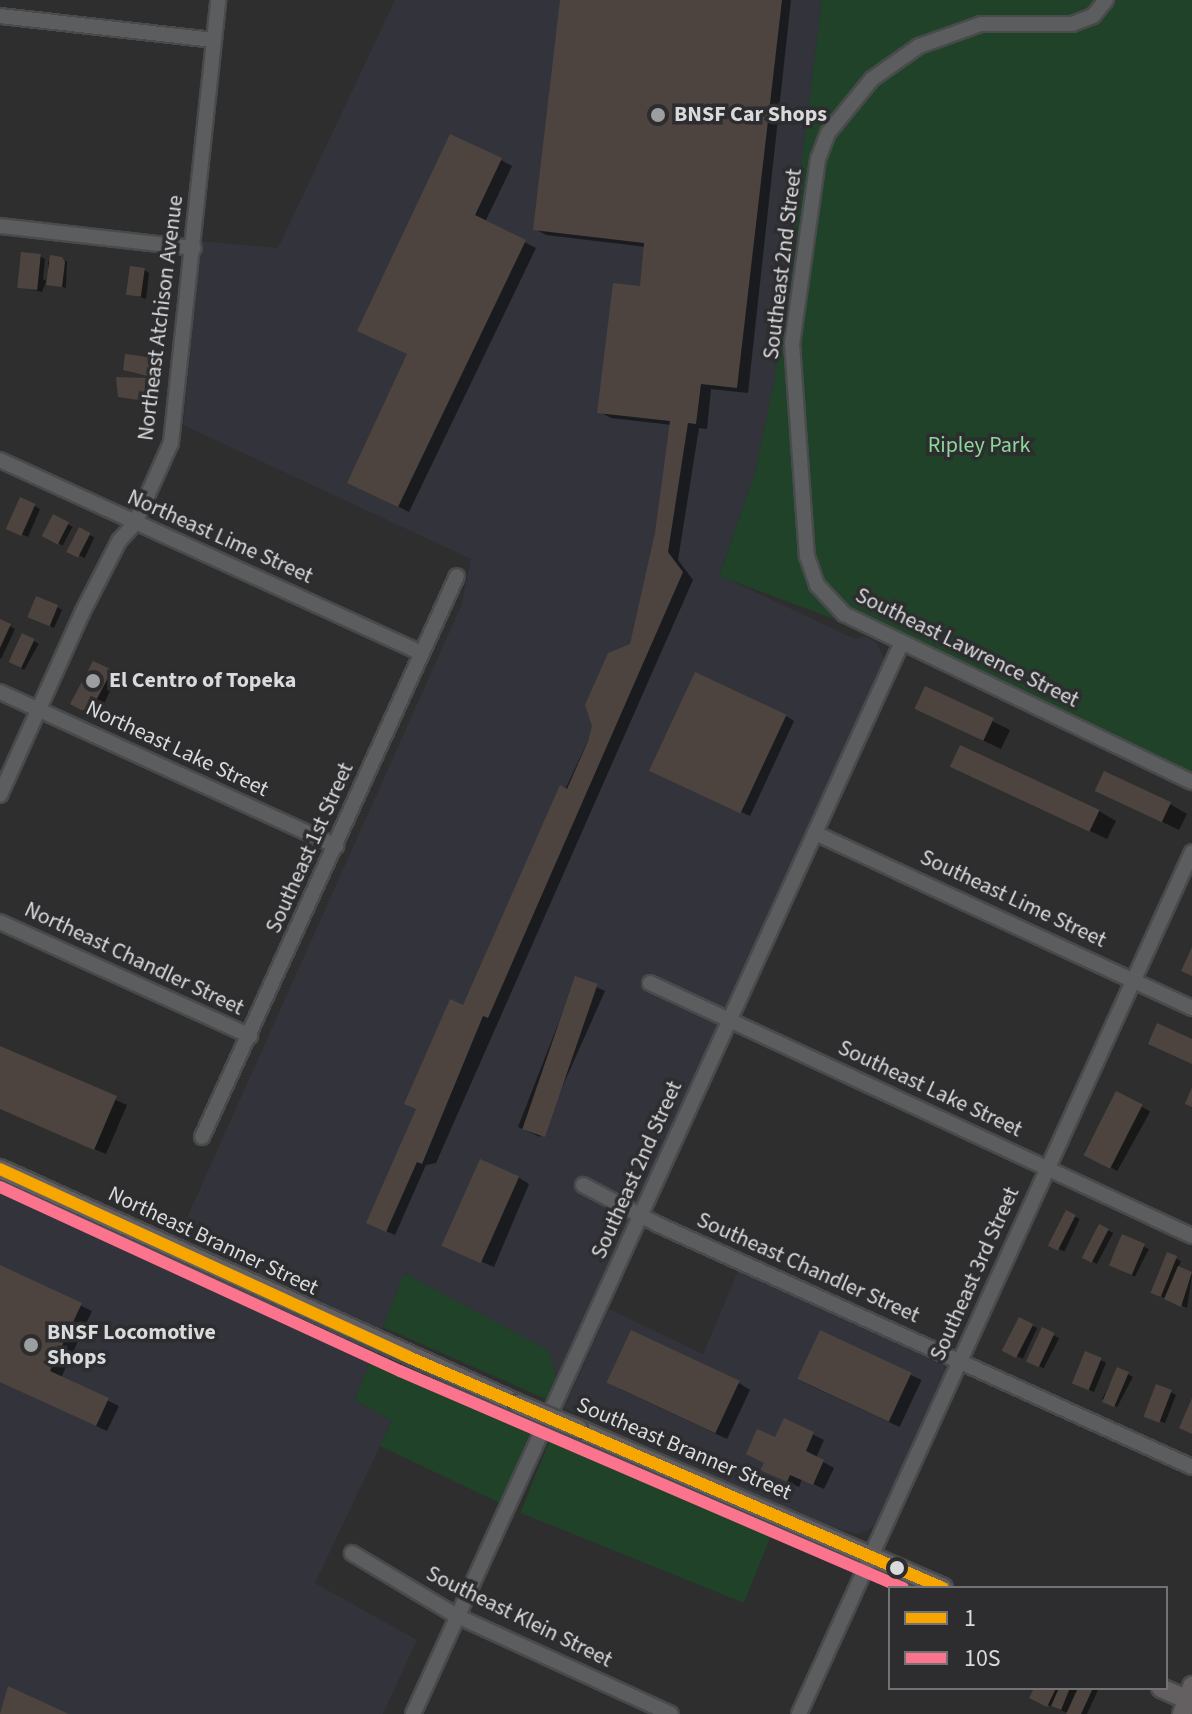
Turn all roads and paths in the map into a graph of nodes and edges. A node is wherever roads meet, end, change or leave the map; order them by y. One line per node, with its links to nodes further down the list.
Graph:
1 (218, 0): 4 (street, Northeast Atchison Avenue)
2 (1106, 0): 8 (street, Southeast 2nd Street)
3 (0, 16): 4 (street)
4 (214, 40): 6 (street, Northeast Atchison Avenue)
5 (0, 226): 6 (street)
6 (194, 248): 9 (street, Northeast Atchison Avenue)
7 (0, 460): 9 (street, Northeast Lime Street)
8 (803, 491): 11 (street, Southeast Lawrence Street)
9 (135, 523): 12 (street, Northeast Lime Street); 14 (street, Northeast Atchison Avenue)
10 (457, 576): 12 (street, Southeast 1st Street)
11 (901, 644): 15 (street, Southeast Lawrence Street); 17 (street, Southeast 2nd Street)
12 (422, 653): 18 (street, Southeast 1st Street)
13 (0, 692): 14 (street, Northeast Lake Street)
14 (39, 710): 16 (street, Northeast Atchison Avenue); 18 (street, Northeast Lake Street)
15 (1192, 782)
16 (0, 795)
17 (815, 833): 21 (street, Southeast Lime Street); 24 (street, Southeast 2nd Street)
18 (336, 846): 25 (street, Southeast 1st Street)
19 (1192, 852): 21 (street, Southeast 3rd Street)
20 (0, 922): 25 (street, Northeast Chandler Street)
21 (1134, 980): 23 (street, Southeast Lime Street); 27 (street, Southeast 3rd Street)
22 (650, 983): 24 (street, Southeast Lake Street)
23 (1192, 1008)
24 (729, 1020): 27 (street, Southeast Lake Street); 30 (street, Southeast 2nd Street)
25 (250, 1036): 26 (street, Southeast 1st Street)
26 (202, 1137)
27 (1047, 1168): 31 (street, Southeast Lake Street); 33 (street, Southeast 3rd Street)
28 (0, 1169): 32 (main road, Northeast Branner Street)
29 (583, 1185): 30 (street, Southeast Chandler Street)
30 (641, 1216): 33 (street, Southeast Chandler Street); 38 (street, Southeast 2nd Street)
31 (1192, 1236)
32 (406, 1356): 36 (main road, Southeast Branner Street, bridge)
33 (960, 1361): 34 (street, Southeast Chandler Street); 36 (street, Southeast 3rd Street)
34 (1192, 1467)
35 (352, 1553): 38 (street, Southeast Klein Street)
36 (870, 1554): 37 (main road, Southeast Branner Street); 43 (street, Southeast 3rd Street)
37 (939, 1586)
38 (457, 1616): 41 (street, Southeast 2nd Street); 42 (street, Southeast Klein Street)
39 (1166, 1690): 40 (main road)
40 (1188, 1700)
41 (413, 1714)
42 (671, 1714)
43 (799, 1714)

